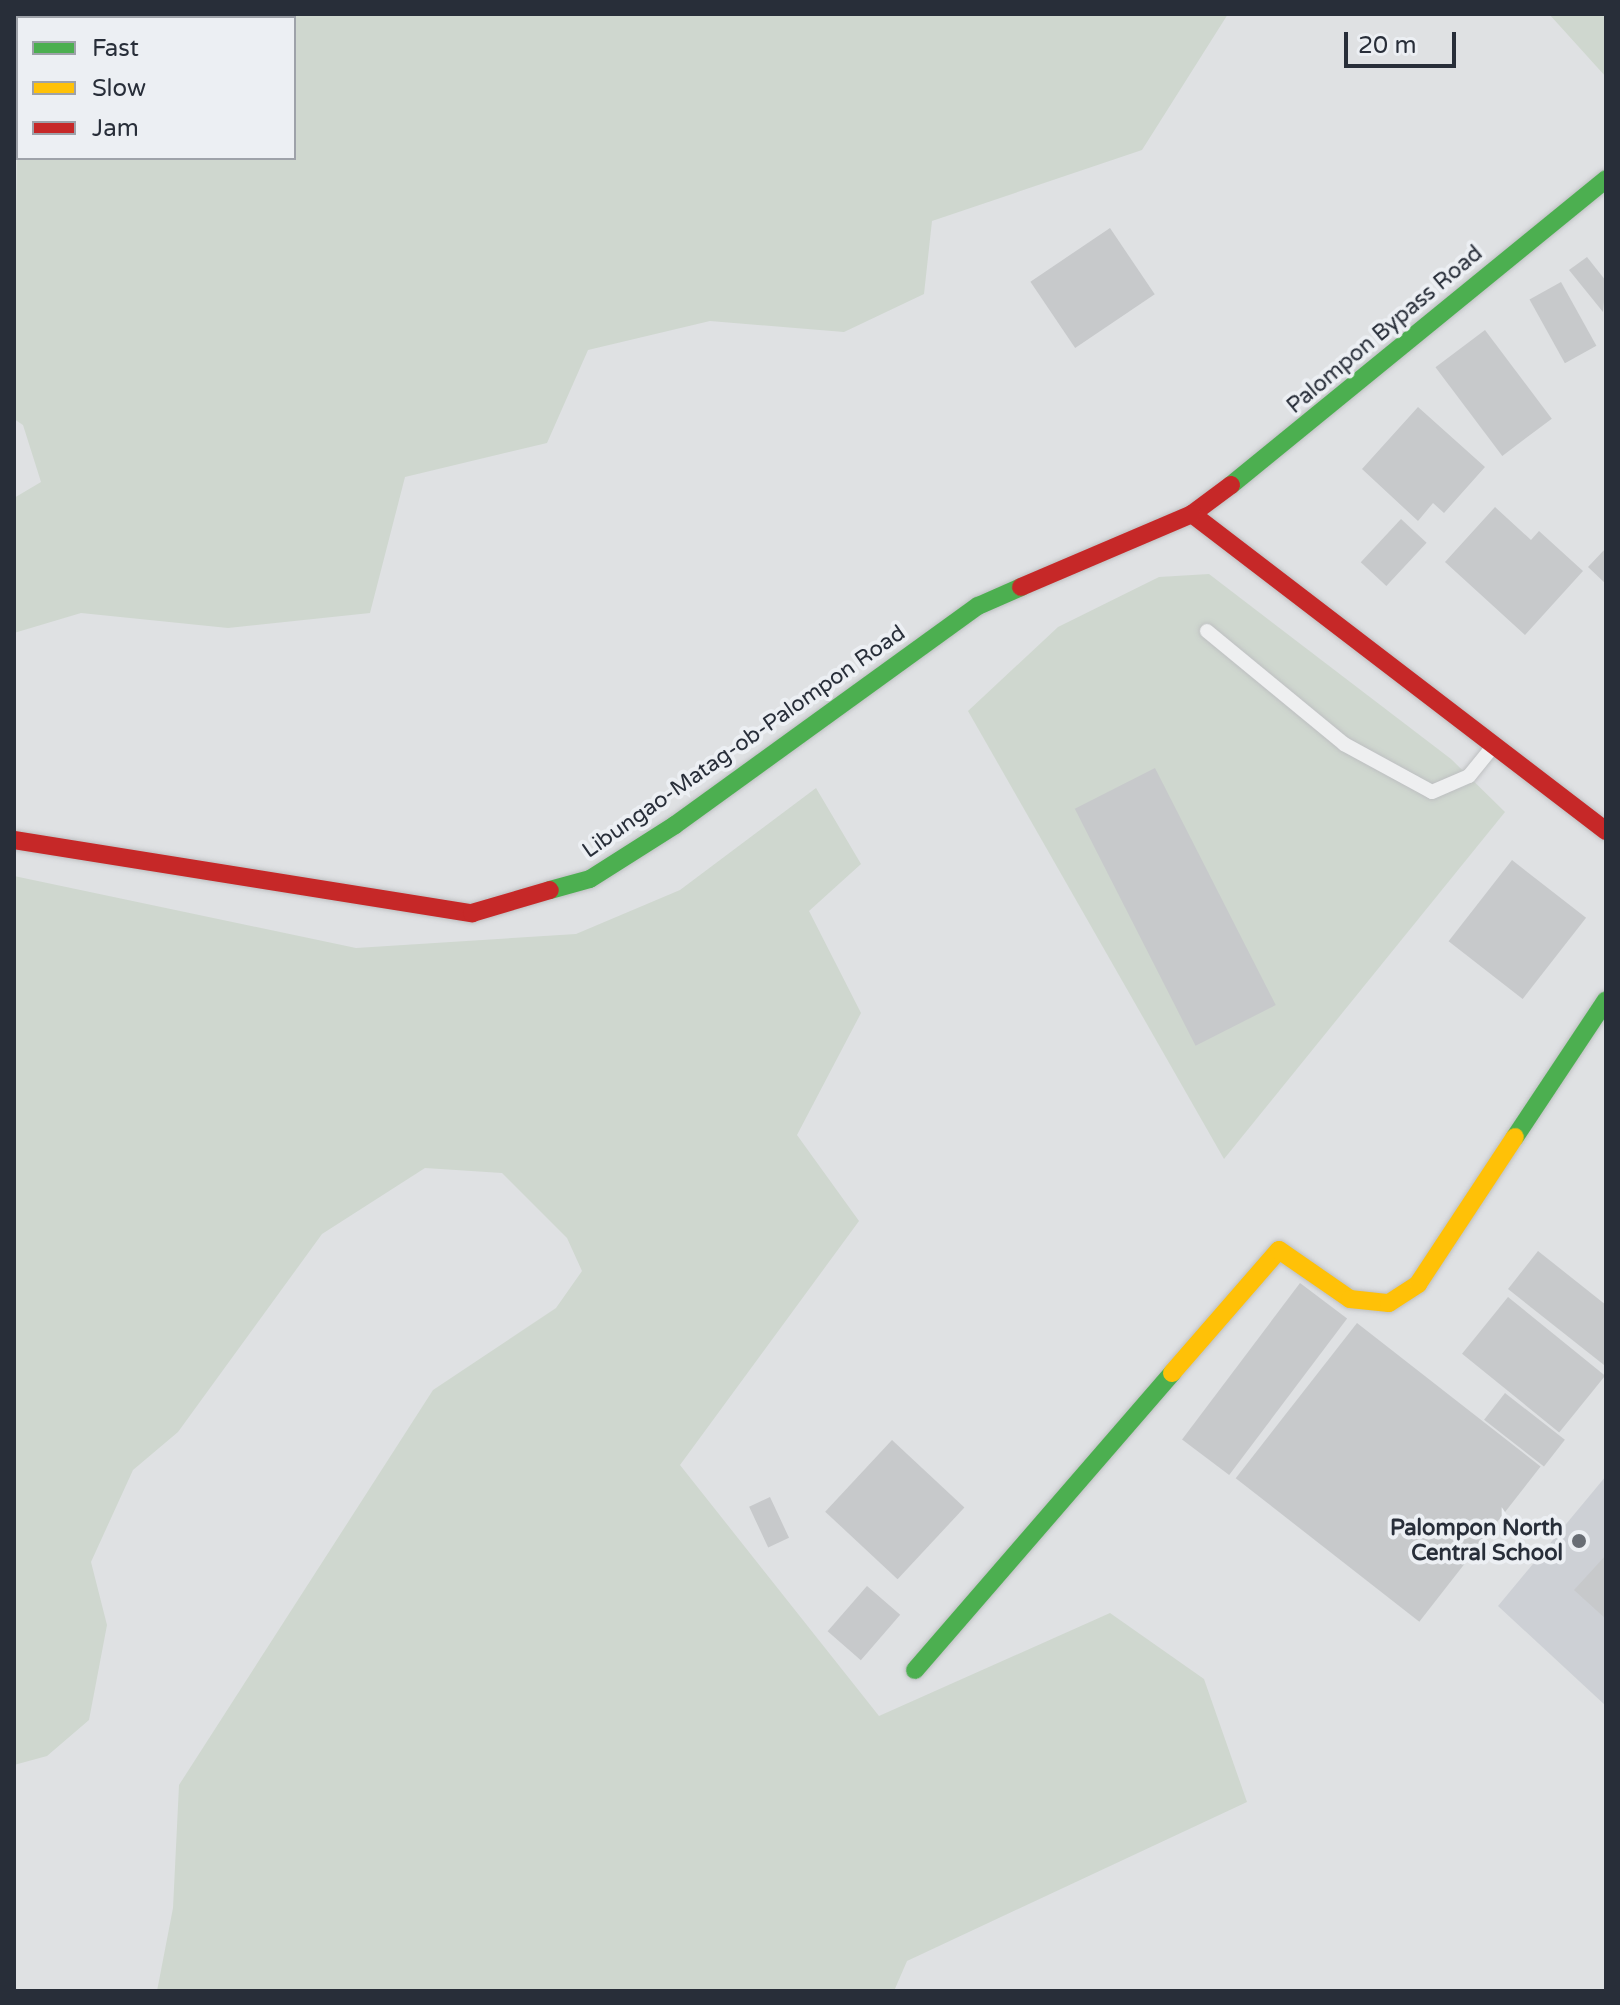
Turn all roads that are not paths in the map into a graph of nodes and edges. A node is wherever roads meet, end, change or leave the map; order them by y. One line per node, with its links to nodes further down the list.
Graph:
1 (1606, 179): 2 (main road, Palompon Bypass Road)
2 (1192, 514): 4 (main road); 6 (main road, Libungao-Matag-ob-Palompon Road)
3 (1207, 631): 4 (lane)
4 (1494, 745): 5 (main road)
5 (1606, 831)
6 (14, 840)
7 (1606, 1000): 8 (main road)
8 (915, 1670)

